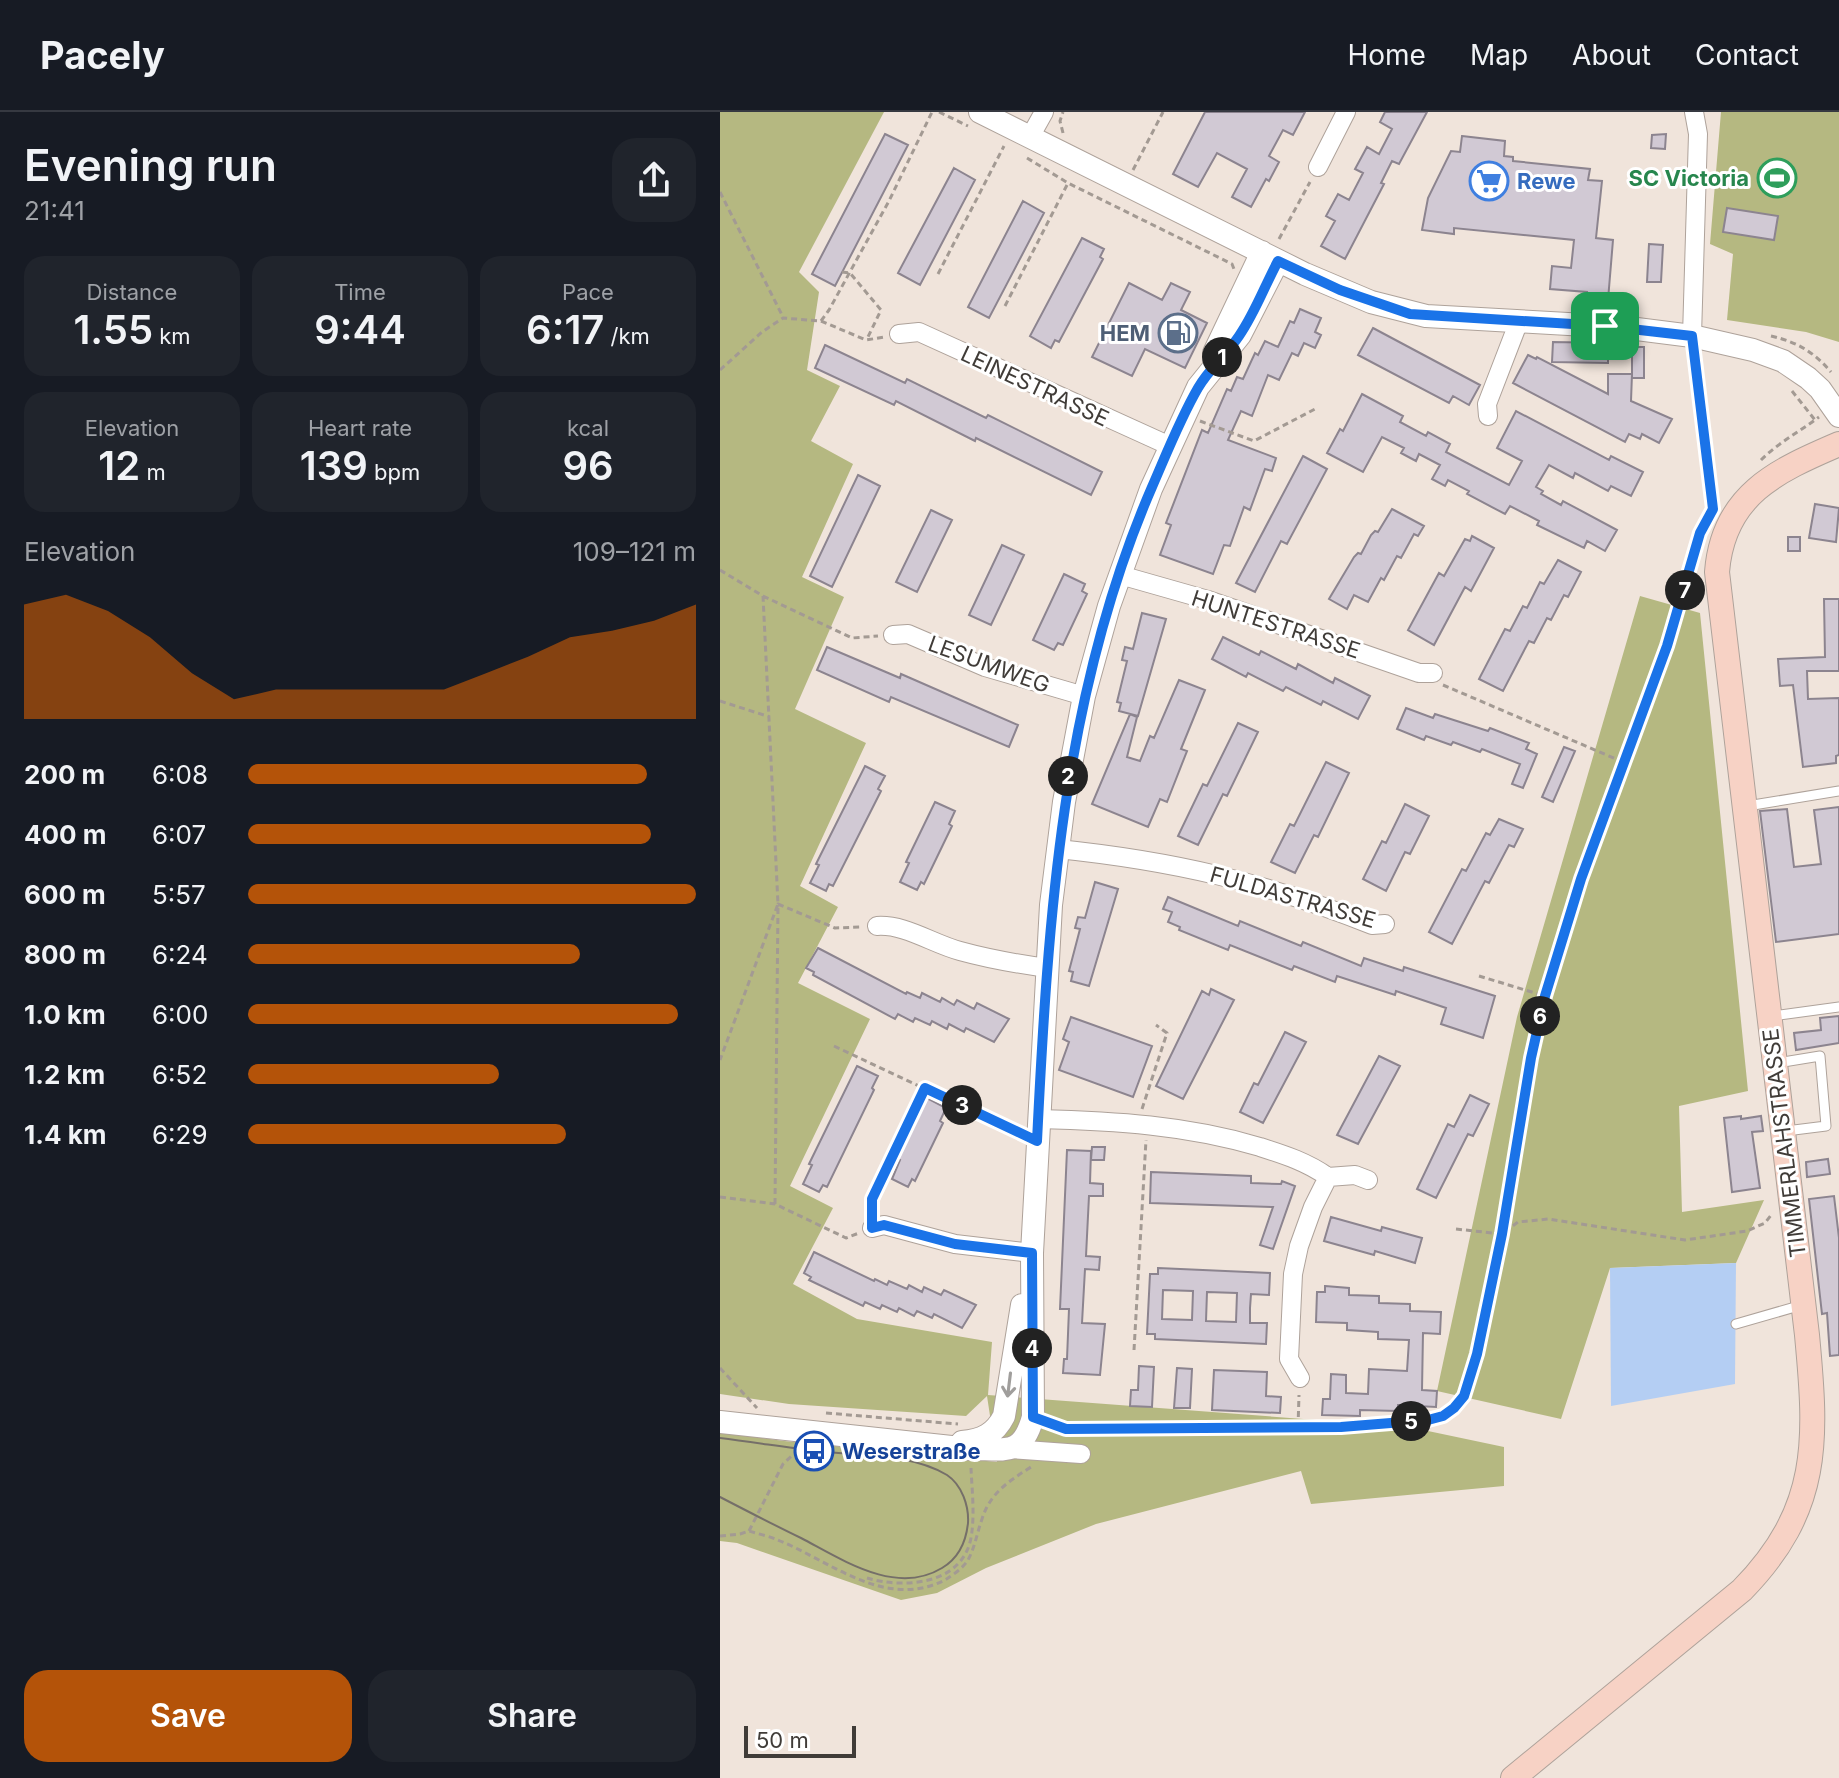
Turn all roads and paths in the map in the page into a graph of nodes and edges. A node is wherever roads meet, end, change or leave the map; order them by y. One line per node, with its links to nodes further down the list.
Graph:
1 (932, 112): 16 (path)
2 (939, 112): 7 (path)
3 (1044, 112): 9 (street)
4 (1163, 112): 12 (path)
5 (1346, 112): 10 (street)
6 (1694, 112): 24 (street)
7 (980, 122): 9 (street)
8 (1005, 144): 17 (path)
9 (1024, 144): 11 (path); 12 (street)
10 (1318, 167): 14 (path)
11 (1068, 183): 18 (path); 19 (path)
12 (1126, 184): 14 (street)
13 (720, 192): 20 (path)
14 (1270, 256): 22 (street); 29 (street)
15 (842, 272): 16 (path)
16 (850, 273): 21 (path); 25 (path)
17 (938, 274)
18 (1236, 276)
19 (1005, 306)
20 (783, 318): 21 (path); 26 (path)
21 (821, 321): 25 (path)
22 (1519, 321): 24 (street); 30 (street)
23 (899, 334): 25 (path); 34 (street, LEINESTRASSE)
24 (1692, 336): 31 (street); 43 (path)
25 (866, 340)
26 (720, 370)
27 (1790, 388): 32 (path)
28 (1315, 409): 29 (path)
29 (1185, 415): 34 (street)
30 (1488, 416)
31 (1839, 416)
32 (1815, 420)
33 (1839, 444): 45 (main road, TIMMERLAHSTRASSE)
34 (1170, 446): 36 (street)
35 (720, 570): 37 (path)
36 (1120, 575): 39 (street, HUNTESTRASSE); 40 (street)
37 (763, 596): 38 (path); 42 (path)
38 (893, 635): 40 (street, LESUMWEG)
39 (1433, 673): 43 (path)
40 (1084, 696): 46 (street)
41 (720, 701): 42 (path)
42 (770, 717): 47 (path)
43 (1623, 762): 52 (path)
44 (1839, 791): 45 (lane)
45 (1743, 807): 54 (main road, TIMMERLAHSTRASSE)
46 (1058, 849): 48 (street, FULDASTRASSE); 50 (street)
47 (778, 904): 49 (path); 57 (path); 66 (path)
48 (1385, 924)
49 (877, 926): 50 (street)
50 (1047, 968): 61 (street)
51 (1479, 976): 52 (path)
52 (1545, 996): 70 (path)
53 (1839, 1007): 54 (lane)
54 (1769, 1017): 58 (main road, TIMMERLAHSTRASSE)
55 (1156, 1025): 60 (path)
56 (834, 1046): 59 (path)
57 (720, 1060)
58 (1774, 1063): 62 (main road, TIMMERLAHSTRASSE); 62 (lane)
59 (925, 1088): 61 (path); 68 (path)
60 (1142, 1124): 61 (street); 63 (street); 74 (path)
61 (1038, 1130): 71 (street)
62 (1783, 1131): 72 (main road, TIMMERLAHSTRASSE)
63 (1328, 1177): 64 (street); 76 (street)
64 (1368, 1180)
65 (720, 1197): 66 (path)
66 (775, 1204): 68 (path)
67 (1775, 1210): 70 (path)
68 (872, 1228): 71 (street)
69 (1456, 1229): 70 (path)
70 (1502, 1234): 82 (path)
71 (1032, 1253): 79 (street); 84 (street, one-way to 84)
72 (1804, 1305): 73 (lane); 94 (main road, TIMMERLAHSTRASSE)
73 (1736, 1324)
74 (1134, 1350)
75 (720, 1368): 77 (path)
76 (1300, 1378): 82 (path)
77 (757, 1408)
78 (818, 1413): 81 (path)
79 (1033, 1417): 82 (path); 86 (street)
80 (720, 1422): 83 (street)
81 (963, 1424)
82 (1298, 1427)
83 (801, 1431): 84 (street); 91 (path)
84 (915, 1442): 85 (street)
85 (970, 1449): 86 (street); 90 (path)
86 (1011, 1449): 87 (street)
87 (1050, 1452): 88 (street); 89 (path)
88 (1081, 1454)
89 (982, 1516): 90 (path); 91 (path)
90 (973, 1517): 93 (path)
91 (749, 1531): 92 (path)
92 (720, 1536)
93 (867, 1578)
94 (1513, 1778)

